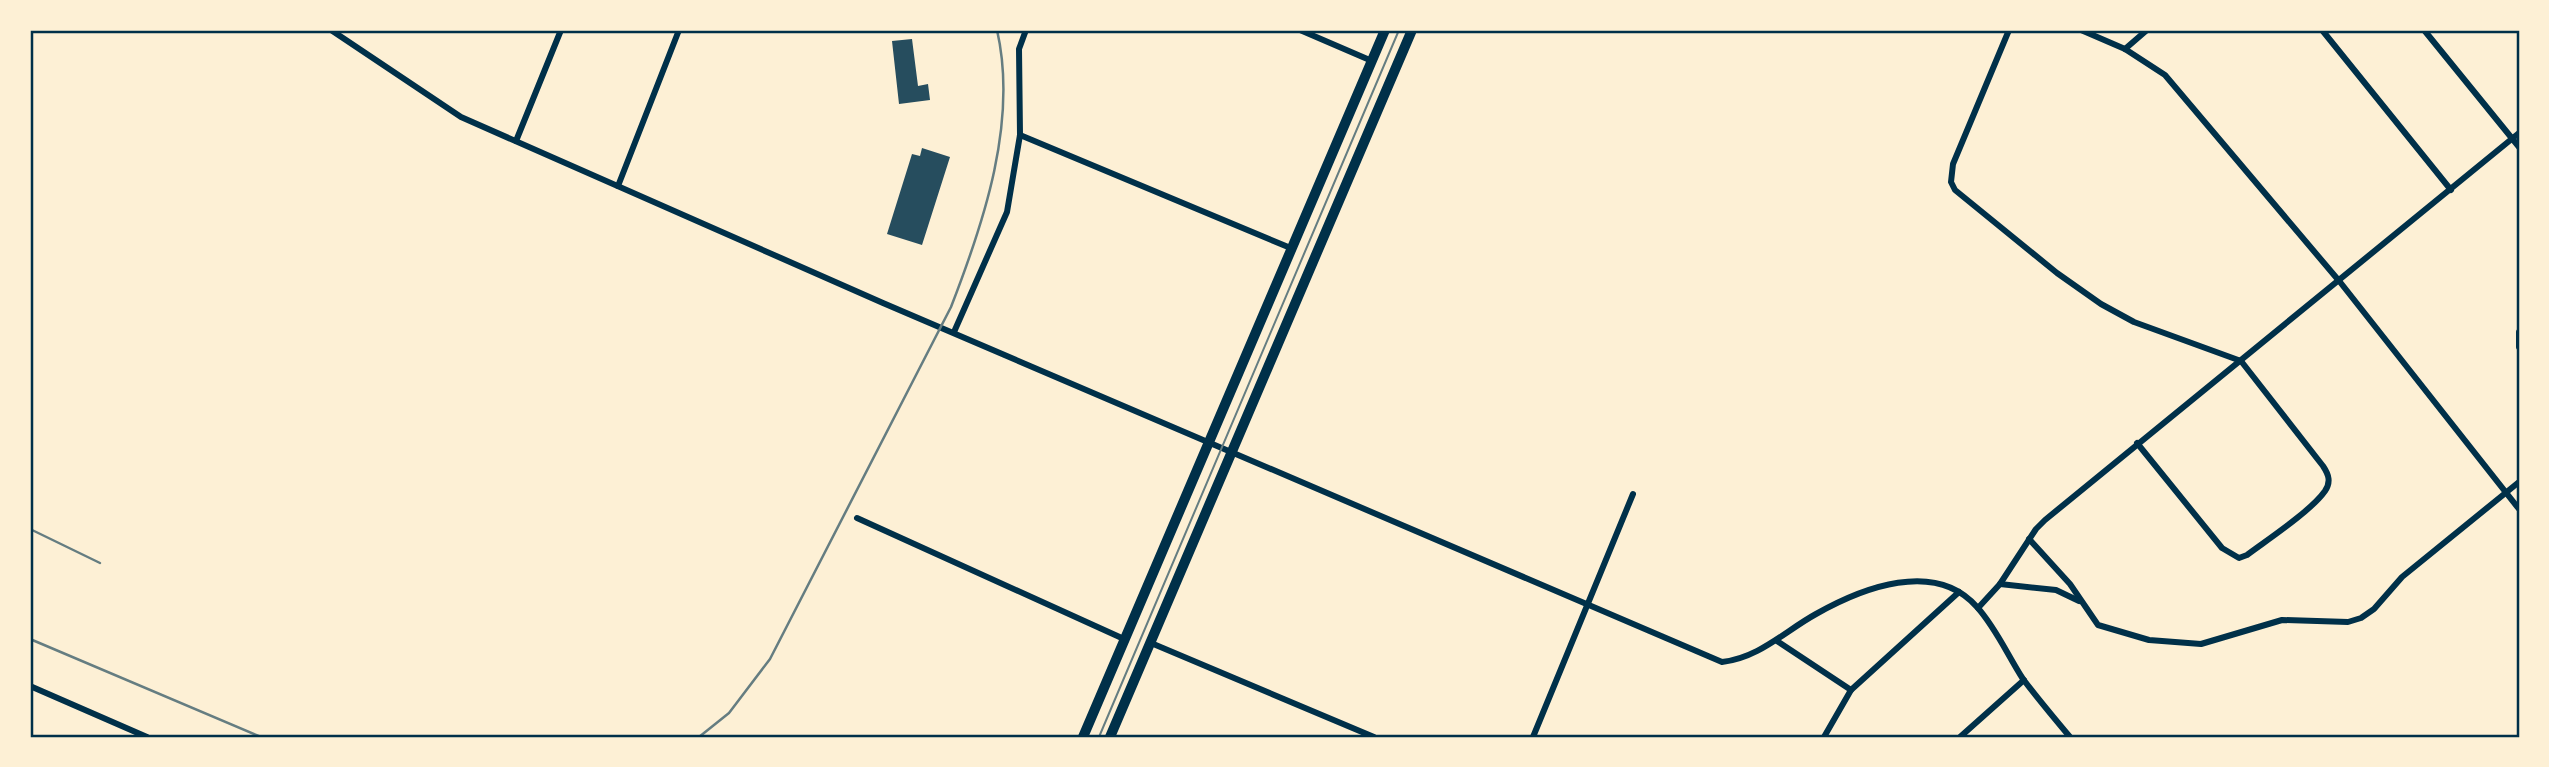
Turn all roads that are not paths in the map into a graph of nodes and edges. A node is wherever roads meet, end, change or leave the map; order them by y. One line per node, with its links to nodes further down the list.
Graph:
1 (331, 30): 18 (street)
2 (561, 30): 18 (street)
3 (679, 30): 20 (street)
4 (1026, 30): 16 (street)
5 (1300, 30): 14 (street)
6 (1385, 30): 14 (main road)
7 (1412, 30): 30 (main road)
8 (2009, 30): 27 (street)
9 (2081, 30): 13 (street)
10 (2147, 30): 13 (street)
11 (2322, 30): 21 (street)
12 (2424, 30): 17 (street)
13 (2125, 49): 23 (street)
14 (1372, 61): 22 (main road)
15 (2519, 133): 17 (street)
16 (1020, 135): 22 (street); 24 (street)
17 (2512, 139): 19 (street); 21 (street)
18 (516, 141): 20 (street)
19 (2519, 147)
20 (618, 186): 24 (street)
21 (2451, 190): 23 (street)
22 (1294, 249): 28 (main road)
23 (2340, 282): 27 (street); 32 (street)
24 (954, 332): 28 (street)
25 (2519, 332): 26 (street)
26 (2519, 347)
27 (2241, 360): 29 (street); 29 (street)
28 (1211, 441): 30 (street); 42 (main road)
29 (2137, 443): 36 (street)
30 (1234, 451): 39 (street); 44 (main road)
31 (2519, 482): 32 (street)
32 (2506, 492): 34 (street); 40 (street)
33 (1633, 494): 39 (street)
34 (2519, 509)
35 (857, 518): 42 (street)
36 (2029, 539): 37 (street); 40 (street)
37 (2000, 584): 40 (street); 41 (street)
38 (1959, 592): 41 (street); 43 (street); 47 (street)
39 (1590, 603): 43 (street); 52 (street)
40 (2082, 603)
41 (1978, 608): 45 (street)
42 (1124, 639): 49 (main road)
43 (1777, 641): 47 (street)
44 (1151, 643): 50 (main road); 51 (street)
45 (2024, 680): 54 (street); 55 (street)
46 (30, 686): 48 (street)
47 (1851, 690): 53 (street)
48 (147, 737)
49 (1083, 737)
50 (1111, 737)
51 (1374, 737)
52 (1533, 737)
53 (1824, 737)
54 (1960, 737)
55 (2070, 737)

